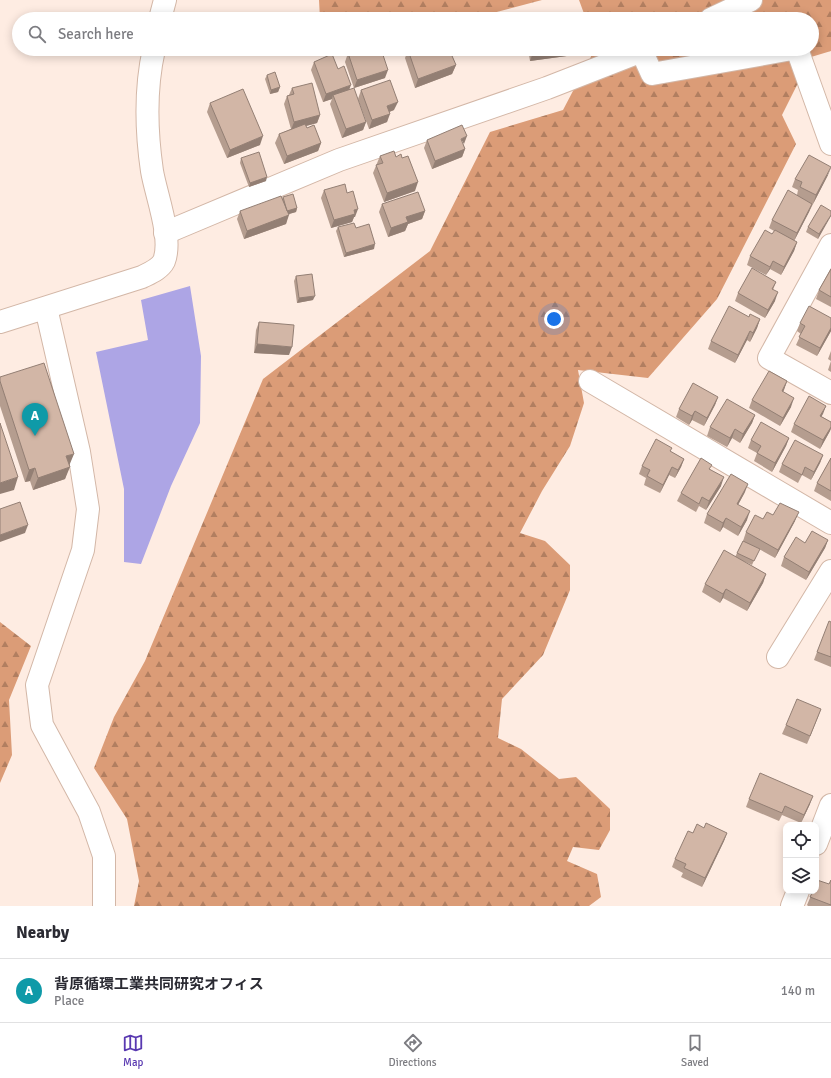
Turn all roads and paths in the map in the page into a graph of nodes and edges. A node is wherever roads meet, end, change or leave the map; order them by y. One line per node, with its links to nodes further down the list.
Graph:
1 (165, 0): 3 (street)
2 (751, 0): 4 (street)
3 (162, 12)
4 (726, 12)
5 (152, 56): 11 (street)
6 (629, 56): 11 (street)
7 (647, 56): 8 (street)
8 (753, 56)
9 (800, 56): 10 (street)
10 (831, 144)
11 (165, 233): 13 (street)
12 (831, 244): 16 (street)
13 (46, 308): 14 (street); 23 (street)
14 (0, 322)
15 (590, 381): 17 (street)
16 (831, 393)
17 (831, 523)
18 (831, 571): 19 (street)
19 (778, 658)
20 (831, 805): 21 (street)
21 (819, 836)
22 (797, 894): 24 (street)
23 (104, 906)
24 (792, 906)

